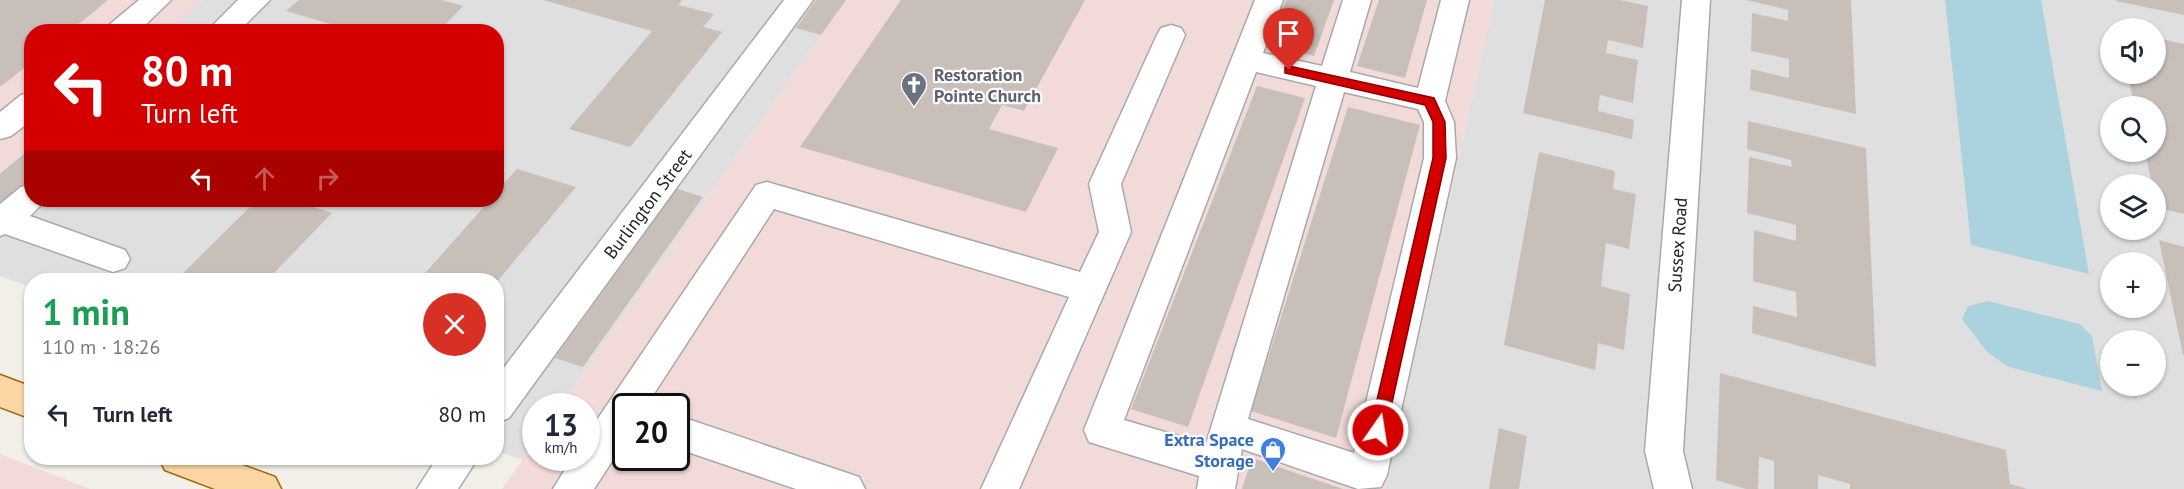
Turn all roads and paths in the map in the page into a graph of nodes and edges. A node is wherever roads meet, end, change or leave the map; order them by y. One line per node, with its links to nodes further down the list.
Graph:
1 (157, 0): 8 (street)
2 (256, 0): 9 (street)
3 (799, 0): 20 (street, Burlington Street)
4 (1269, 0): 11 (street)
5 (1357, 0): 12 (street)
6 (1455, 0): 13 (street)
7 (1696, 0): 35 (street, Sussex Road)
8 (128, 24)
9 (229, 24)
10 (1172, 35): 19 (street)
11 (1246, 60): 12 (street); 29 (street)
12 (1332, 81): 13 (street); 24 (street)
13 (1430, 101): 24 (street)
14 (24, 109): 15 (street)
15 (0, 128)
16 (24, 203): 17 (street)
17 (2, 222): 18 (street)
18 (113, 259)
19 (1089, 289): 22 (street); 34 (street)
20 (504, 390)
21 (0, 391): 23 (main road)
22 (636, 393)
23 (24, 400)
24 (1227, 428): 29 (street)
25 (612, 429): 32 (street)
26 (690, 436): 33 (street)
27 (197, 465): 30 (main road)
28 (454, 465): 31 (street)
29 (1218, 477)
30 (262, 489)
31 (436, 489)
32 (572, 489)
33 (846, 489)
34 (1000, 489)
35 (1673, 489)

